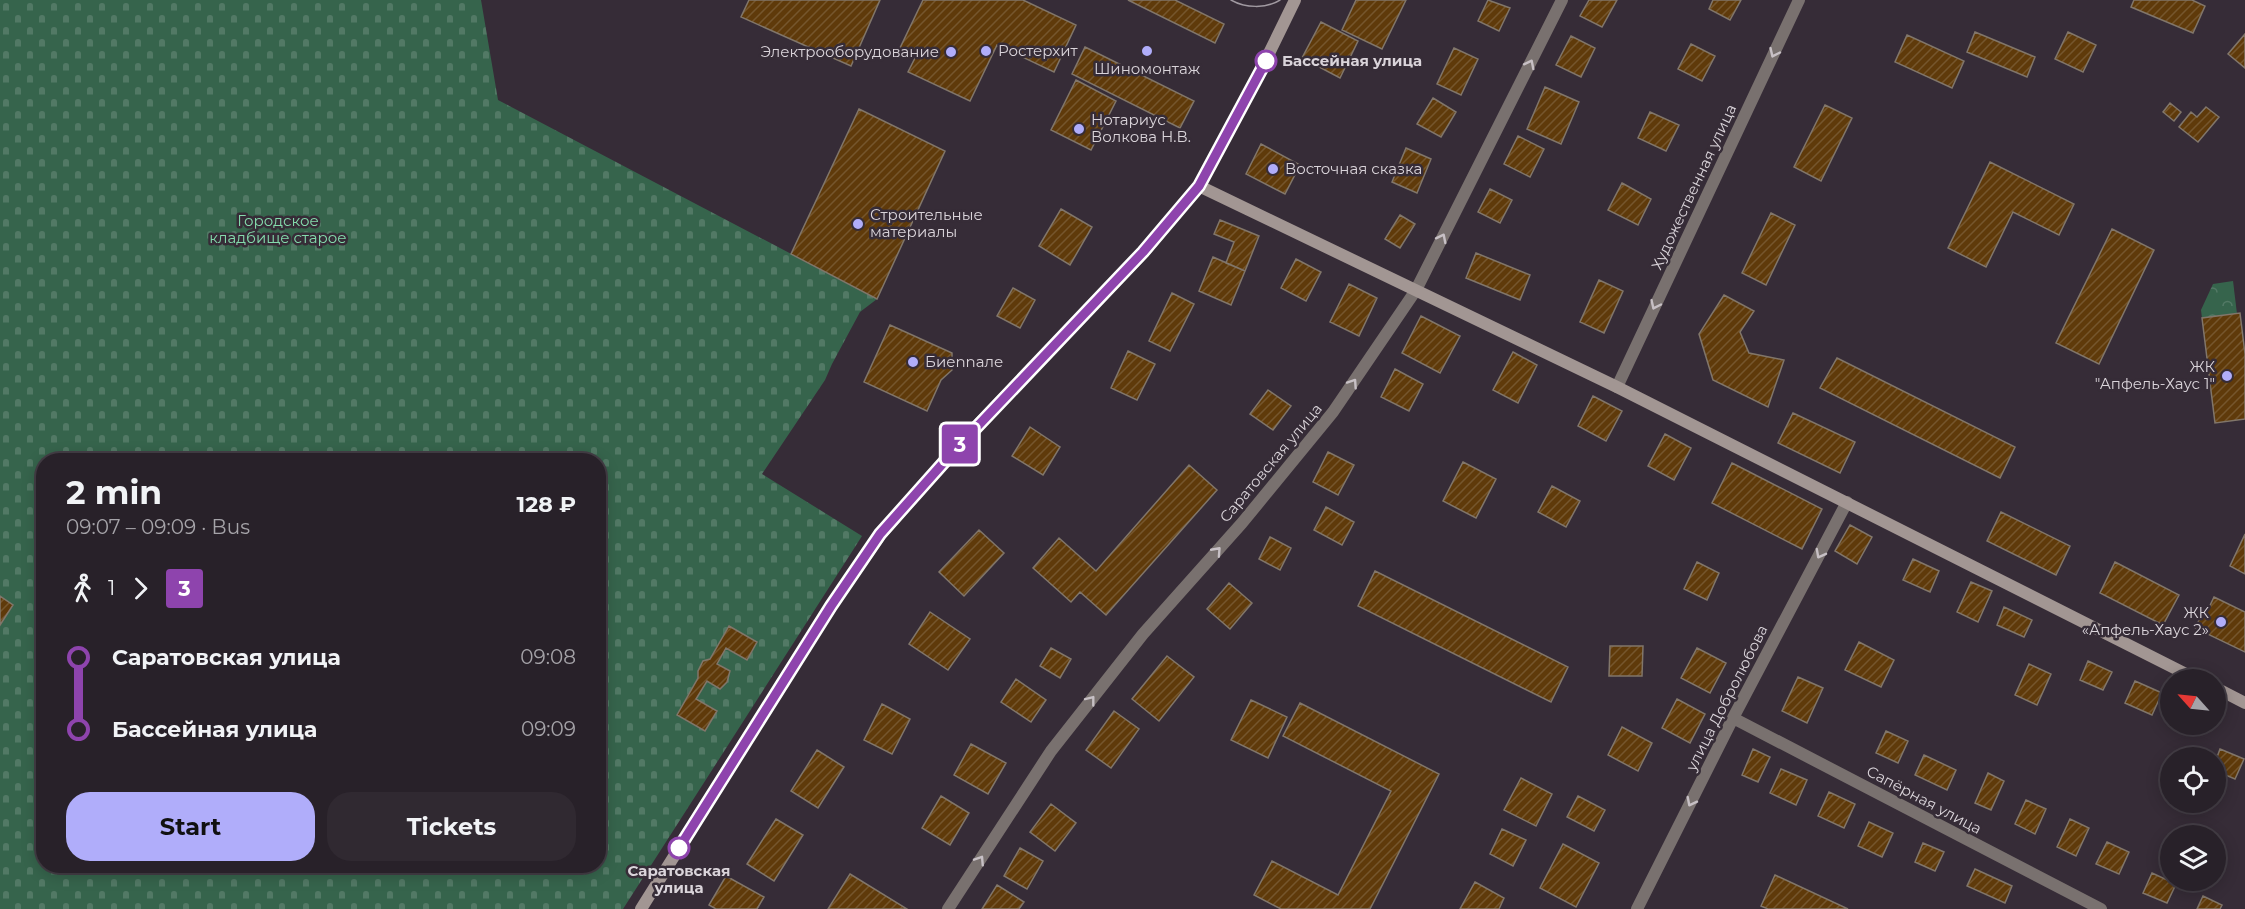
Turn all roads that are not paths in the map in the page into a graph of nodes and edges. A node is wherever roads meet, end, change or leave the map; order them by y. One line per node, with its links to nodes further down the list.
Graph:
1 (1295, 0): 4 (street)
2 (1562, 0): 5 (street, Саратовская улица, one-way to 2)
3 (1799, 0): 6 (street, Художественная улица, one-way to 6)
4 (1199, 186): 5 (street); 12 (street)
5 (1416, 290): 6 (street); 13 (street, Саратовская улица, one-way to 5)
6 (1617, 387): 7 (street)
7 (1847, 502): 8 (street); 11 (street, улица Добролюбова, one-way to 11)
8 (2176, 669)
9 (2226, 693): 10 (street)
10 (2245, 703)
11 (1733, 718): 14 (street, улица Добролюбова, one-way to 14); 15 (street, Сапёрная улица)
12 (641, 909)
13 (948, 909)
14 (1637, 909)
15 (2101, 909)

